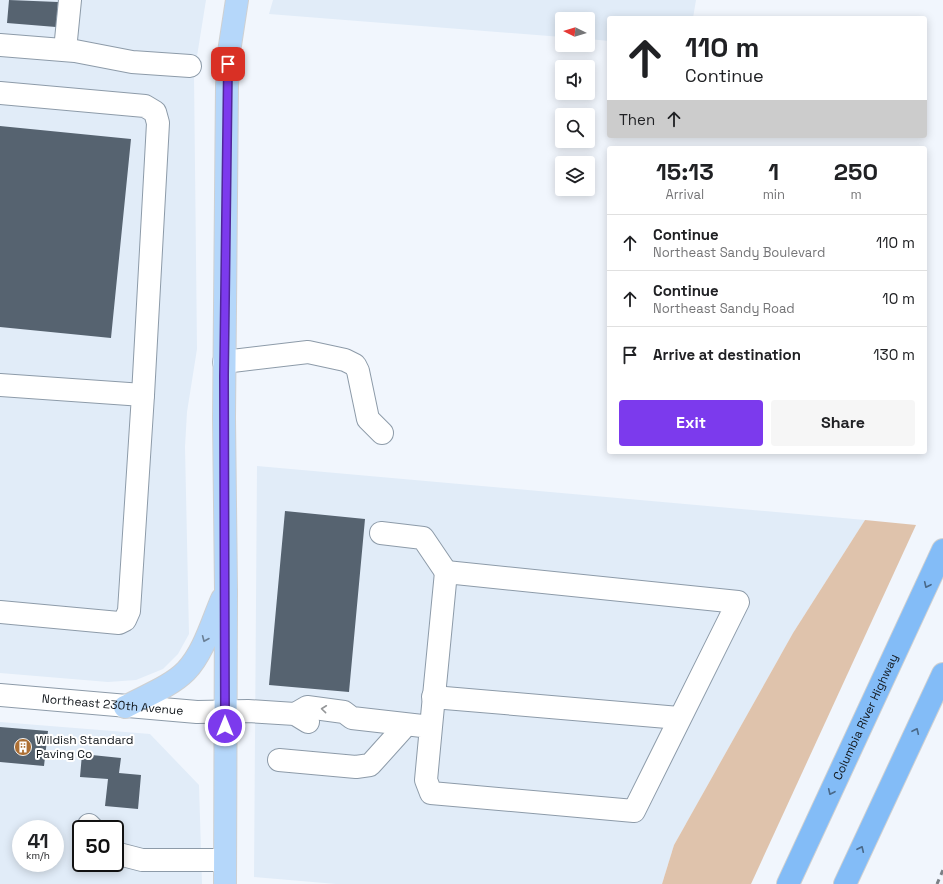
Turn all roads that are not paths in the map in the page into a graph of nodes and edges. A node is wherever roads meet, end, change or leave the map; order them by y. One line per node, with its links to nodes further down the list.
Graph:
1 (70, 0): 4 (street)
2 (237, 0): 7 (main road)
3 (0, 45): 4 (street)
4 (65, 50): 5 (street)
5 (190, 66)
6 (0, 93): 9 (street)
7 (224, 362): 10 (street); 14 (main road)
8 (0, 385): 9 (street)
9 (143, 395): 15 (street)
10 (382, 433)
11 (381, 533): 13 (street)
12 (943, 550): 28 (highway, Columbia River Highway, one-way to 28)
13 (446, 572): 18 (street); 21 (street)
14 (226, 591): 19 (main road, one-way to 19); 20 (main road)
15 (0, 612)
16 (943, 674): 29 (highway, one-way to 16)
17 (0, 695): 19 (street, Northeast 230th Avenue)
18 (433, 697): 21 (street); 23 (street)
19 (125, 707): 20 (street, Northeast 230th Avenue)
20 (225, 712): 22 (street, Northeast 230th Avenue); 26 (main road)
21 (679, 718): 23 (street)
22 (406, 725): 23 (street); 24 (street)
23 (431, 727)
24 (279, 760)
25 (124, 855): 26 (street)
26 (224, 860): 27 (main road)
27 (225, 884)
28 (788, 884)
29 (844, 884)

